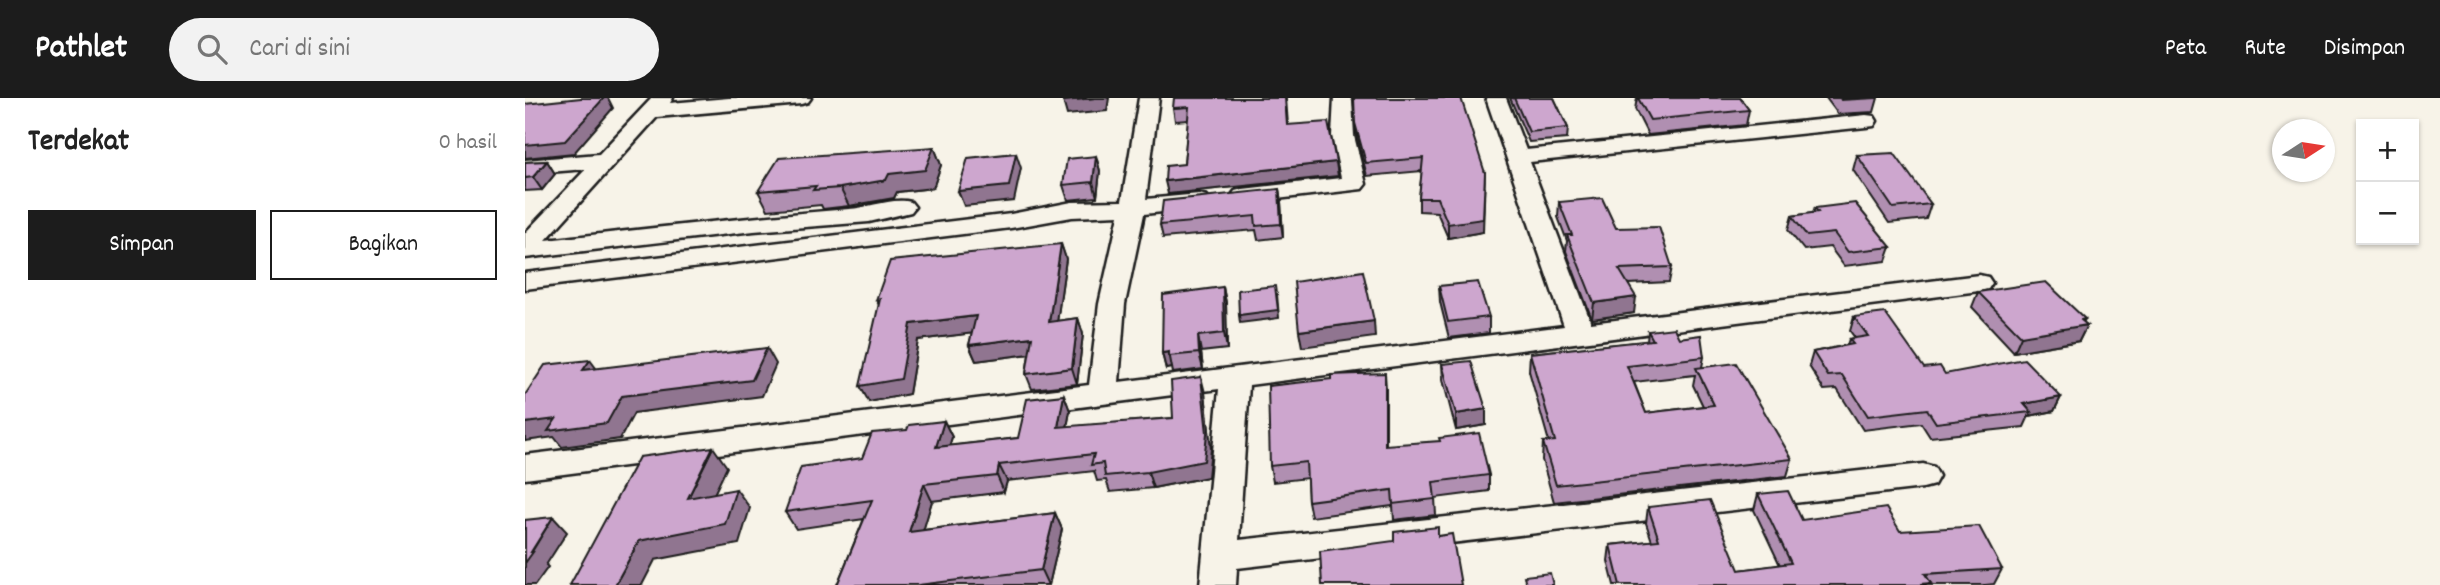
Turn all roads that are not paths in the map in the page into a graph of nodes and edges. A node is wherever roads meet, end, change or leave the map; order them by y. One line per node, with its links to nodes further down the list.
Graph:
1 (801, 98): 5 (street)
2 (1149, 98): 11 (street)
3 (1496, 98): 7 (street)
4 (1342, 102): 11 (street)
5 (657, 104): 8 (street)
6 (1866, 121): 7 (street)
7 (1518, 158): 15 (street)
8 (606, 160): 9 (street); 12 (street)
9 (525, 167)
10 (903, 207): 12 (street)
11 (1133, 208): 13 (street); 17 (street)
12 (525, 249)
13 (525, 281)
14 (1979, 284): 15 (street)
15 (1580, 332): 16 (street)
16 (1235, 378): 17 (street); 20 (street)
17 (1103, 396): 18 (street)
18 (525, 467)
19 (1923, 476): 20 (street)
20 (1216, 577)

